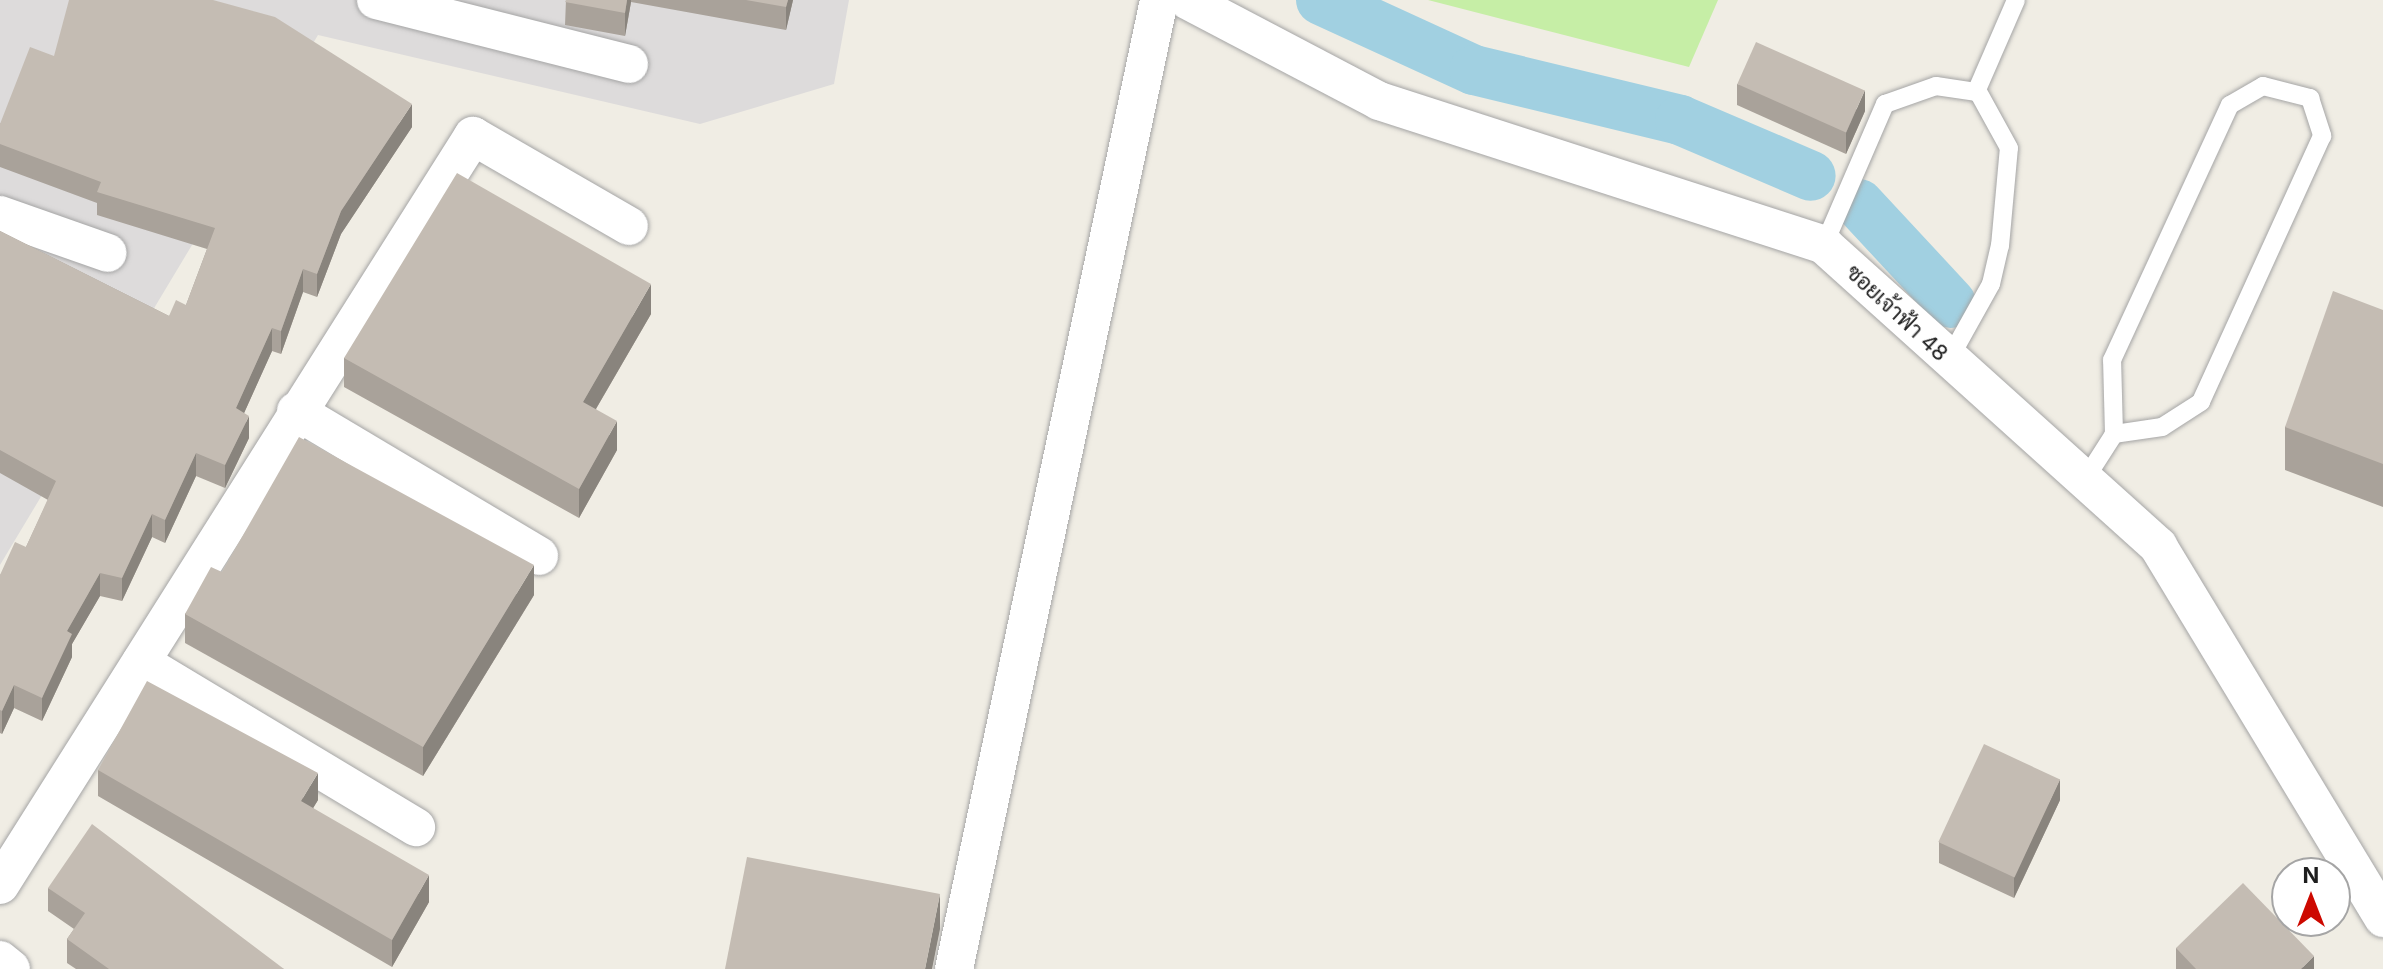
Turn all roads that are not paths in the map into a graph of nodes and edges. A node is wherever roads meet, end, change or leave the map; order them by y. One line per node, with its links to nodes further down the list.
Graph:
1 (376, 0): 5 (street)
2 (1159, 0): 22 (street)
3 (1187, 0): 9 (street, ซอยเจ้าฟ้า 48)
4 (2016, 0): 6 (lane)
5 (629, 64)
6 (1977, 90): 9 (lane); 11 (lane)
7 (0, 215): 10 (street)
8 (629, 226): 12 (street)
9 (1824, 245): 11 (street, ซอยเจ้าฟ้า 48)
10 (108, 253)
11 (1948, 361): 14 (street, ซอยเจ้าฟ้า 48)
12 (296, 411): 15 (street); 16 (street)
13 (2114, 434): 13 (lane); 14 (lane)
14 (2084, 481): 19 (street, ซอยเจ้าฟ้า 48)
15 (539, 556)
16 (141, 662): 17 (street); 18 (street)
17 (416, 827)
18 (0, 885)
19 (2383, 918)
20 (0, 960): 21 (street)
21 (11, 969)
22 (954, 969)

